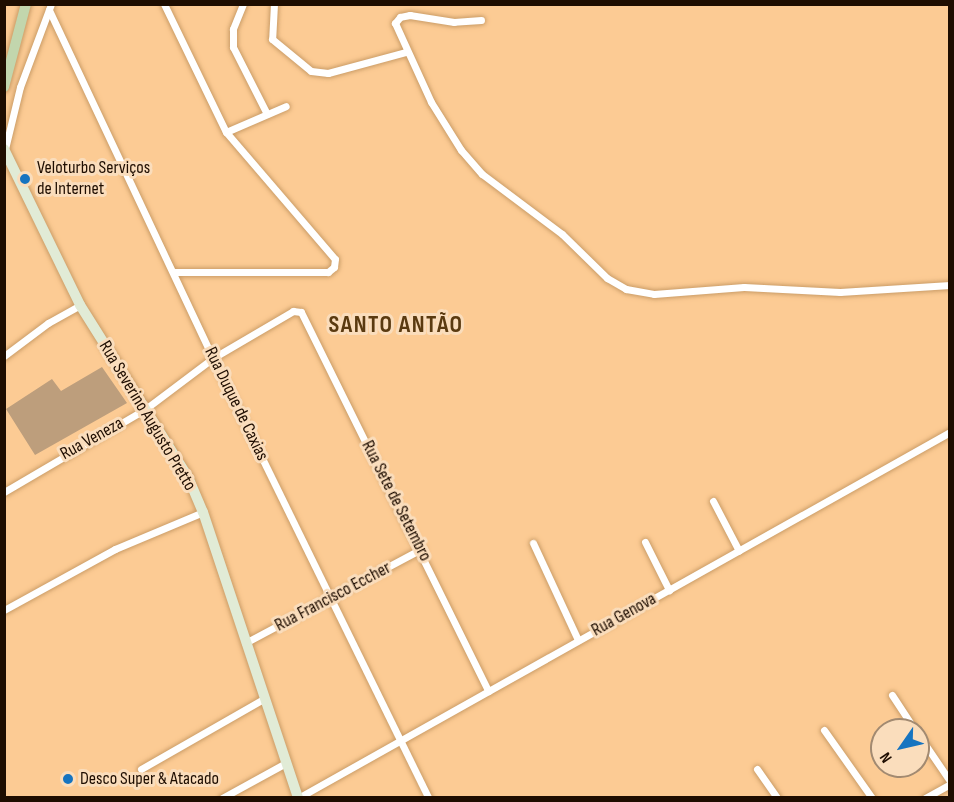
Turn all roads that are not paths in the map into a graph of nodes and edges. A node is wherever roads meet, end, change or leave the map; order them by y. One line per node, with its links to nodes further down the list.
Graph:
1 (26, 4): 8 (main road)
2 (164, 4): 11 (street)
3 (243, 4): 10 (street)
4 (274, 4): 7 (street)
5 (50, 7): 12 (street); 13 (street, Rua Duque de Caxias)
6 (481, 20): 7 (street)
7 (406, 52): 14 (street)
8 (4, 87)
9 (286, 106): 10 (street)
10 (267, 114): 11 (street)
11 (226, 132): 13 (street)
12 (5, 149): 15 (street, Rua Severino Augusto Pretto)
13 (174, 272): 18 (street, Rua Duque de Caxias)
14 (950, 285)
15 (80, 305): 17 (street); 19 (street, Rua Severino Augusto Pretto)
16 (301, 312): 18 (street, Rua Veneza); 26 (street, Rua Sete de Setembro)
17 (4, 357)
18 (213, 358): 19 (street, Rua Veneza); 29 (street, Rua Duque de Caxias)
19 (144, 410): 21 (street, Rua Veneza); 23 (street, Rua Severino Augusto Pretto)
20 (950, 432): 27 (street, Rua Genova)
21 (4, 492)
22 (713, 501): 27 (street)
23 (203, 512): 30 (street); 32 (street, Rua Severino Augusto Pretto)
24 (645, 542): 28 (street)
25 (533, 543): 31 (street)
26 (421, 549): 29 (street, Rua Francisco Eccher); 33 (street, Rua Sete de Setembro)
27 (739, 551): 28 (street, Rua Genova)
28 (669, 590): 31 (street, Rua Genova)
29 (332, 598): 32 (street, Rua Francisco Eccher); 38 (street, Rua Duque de Caxias)
30 (4, 610)
31 (578, 640): 33 (street, Rua Genova)
32 (245, 643): 35 (street, Rua Severino Augusto Pretto)
33 (488, 691): 38 (street, Rua Genova)
34 (892, 696): 36 (street)
35 (263, 699): 40 (street, Rua Severino Augusto Pretto); 42 (street)
36 (907, 718)
37 (824, 730): 48 (street)
38 (400, 740): 45 (street, Rua Genova); 46 (street, Rua Duque de Caxias)
39 (930, 752): 43 (street)
40 (286, 763): 44 (street); 45 (street, Rua Severino Augusto Pretto)
41 (757, 768): 47 (street)
42 (141, 769)
43 (950, 782): 49 (street)
44 (222, 798)
45 (298, 798)
46 (429, 798)
47 (777, 798)
48 (872, 798)
49 (925, 798)

